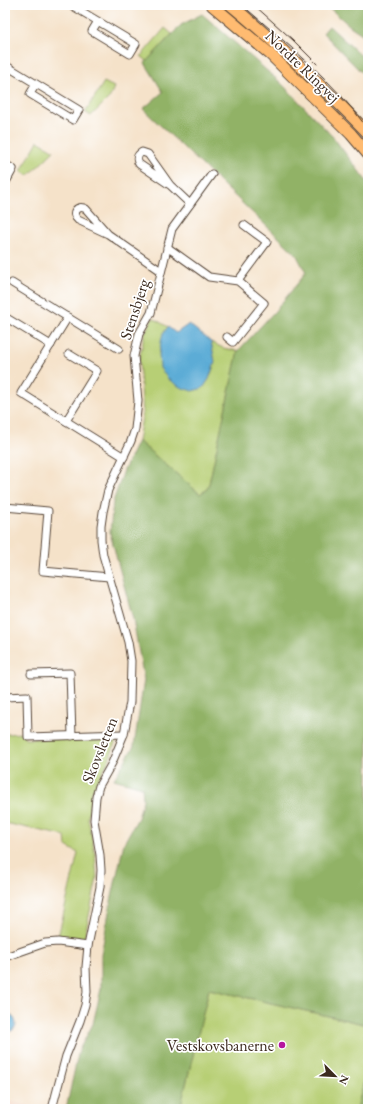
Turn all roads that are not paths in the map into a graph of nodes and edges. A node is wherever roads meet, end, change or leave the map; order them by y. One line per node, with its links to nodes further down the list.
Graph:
1 (71, 5): 4 (street)
2 (212, 5): 8 (main road, Nordre Ringvej)
3 (230, 5): 7 (main road, Nordre Ringvej)
4 (98, 21): 4 (street)
5 (5, 65): 6 (street)
6 (36, 84): 6 (street)
7 (368, 133)
8 (368, 154)
9 (5, 164): 11 (street)
10 (212, 174): 13 (street, Stensbjerg)
11 (5, 179)
12 (170, 185): 12 (street); 13 (street)
13 (190, 204): 16 (street, Stensbjerg)
14 (244, 225): 18 (street)
15 (108, 234): 15 (street, Stensbjerg); 17 (street, Stensbjerg)
16 (167, 247): 17 (street, Stensbjerg); 18 (street)
17 (161, 271): 26 (street, Stensbjerg)
18 (238, 281): 22 (street)
19 (12, 283): 21 (street)
20 (5, 317): 23 (street)
21 (68, 318): 23 (street); 24 (street)
22 (227, 337)
23 (51, 346): 27 (street)
24 (119, 349)
25 (69, 354): 27 (street)
26 (134, 356): 28 (street, Skovsletten)
27 (66, 421): 28 (street)
28 (124, 457): 30 (street, Skovsletten)
29 (5, 507): 30 (street)
30 (110, 577): 33 (street, Skovsletten)
31 (31, 674): 34 (street)
32 (5, 697): 34 (street)
33 (124, 734): 34 (street); 35 (street, Skovsletten)
34 (72, 736)
35 (88, 946): 36 (street); 37 (street, Skovsletten)
36 (5, 957)
37 (52, 1109)

